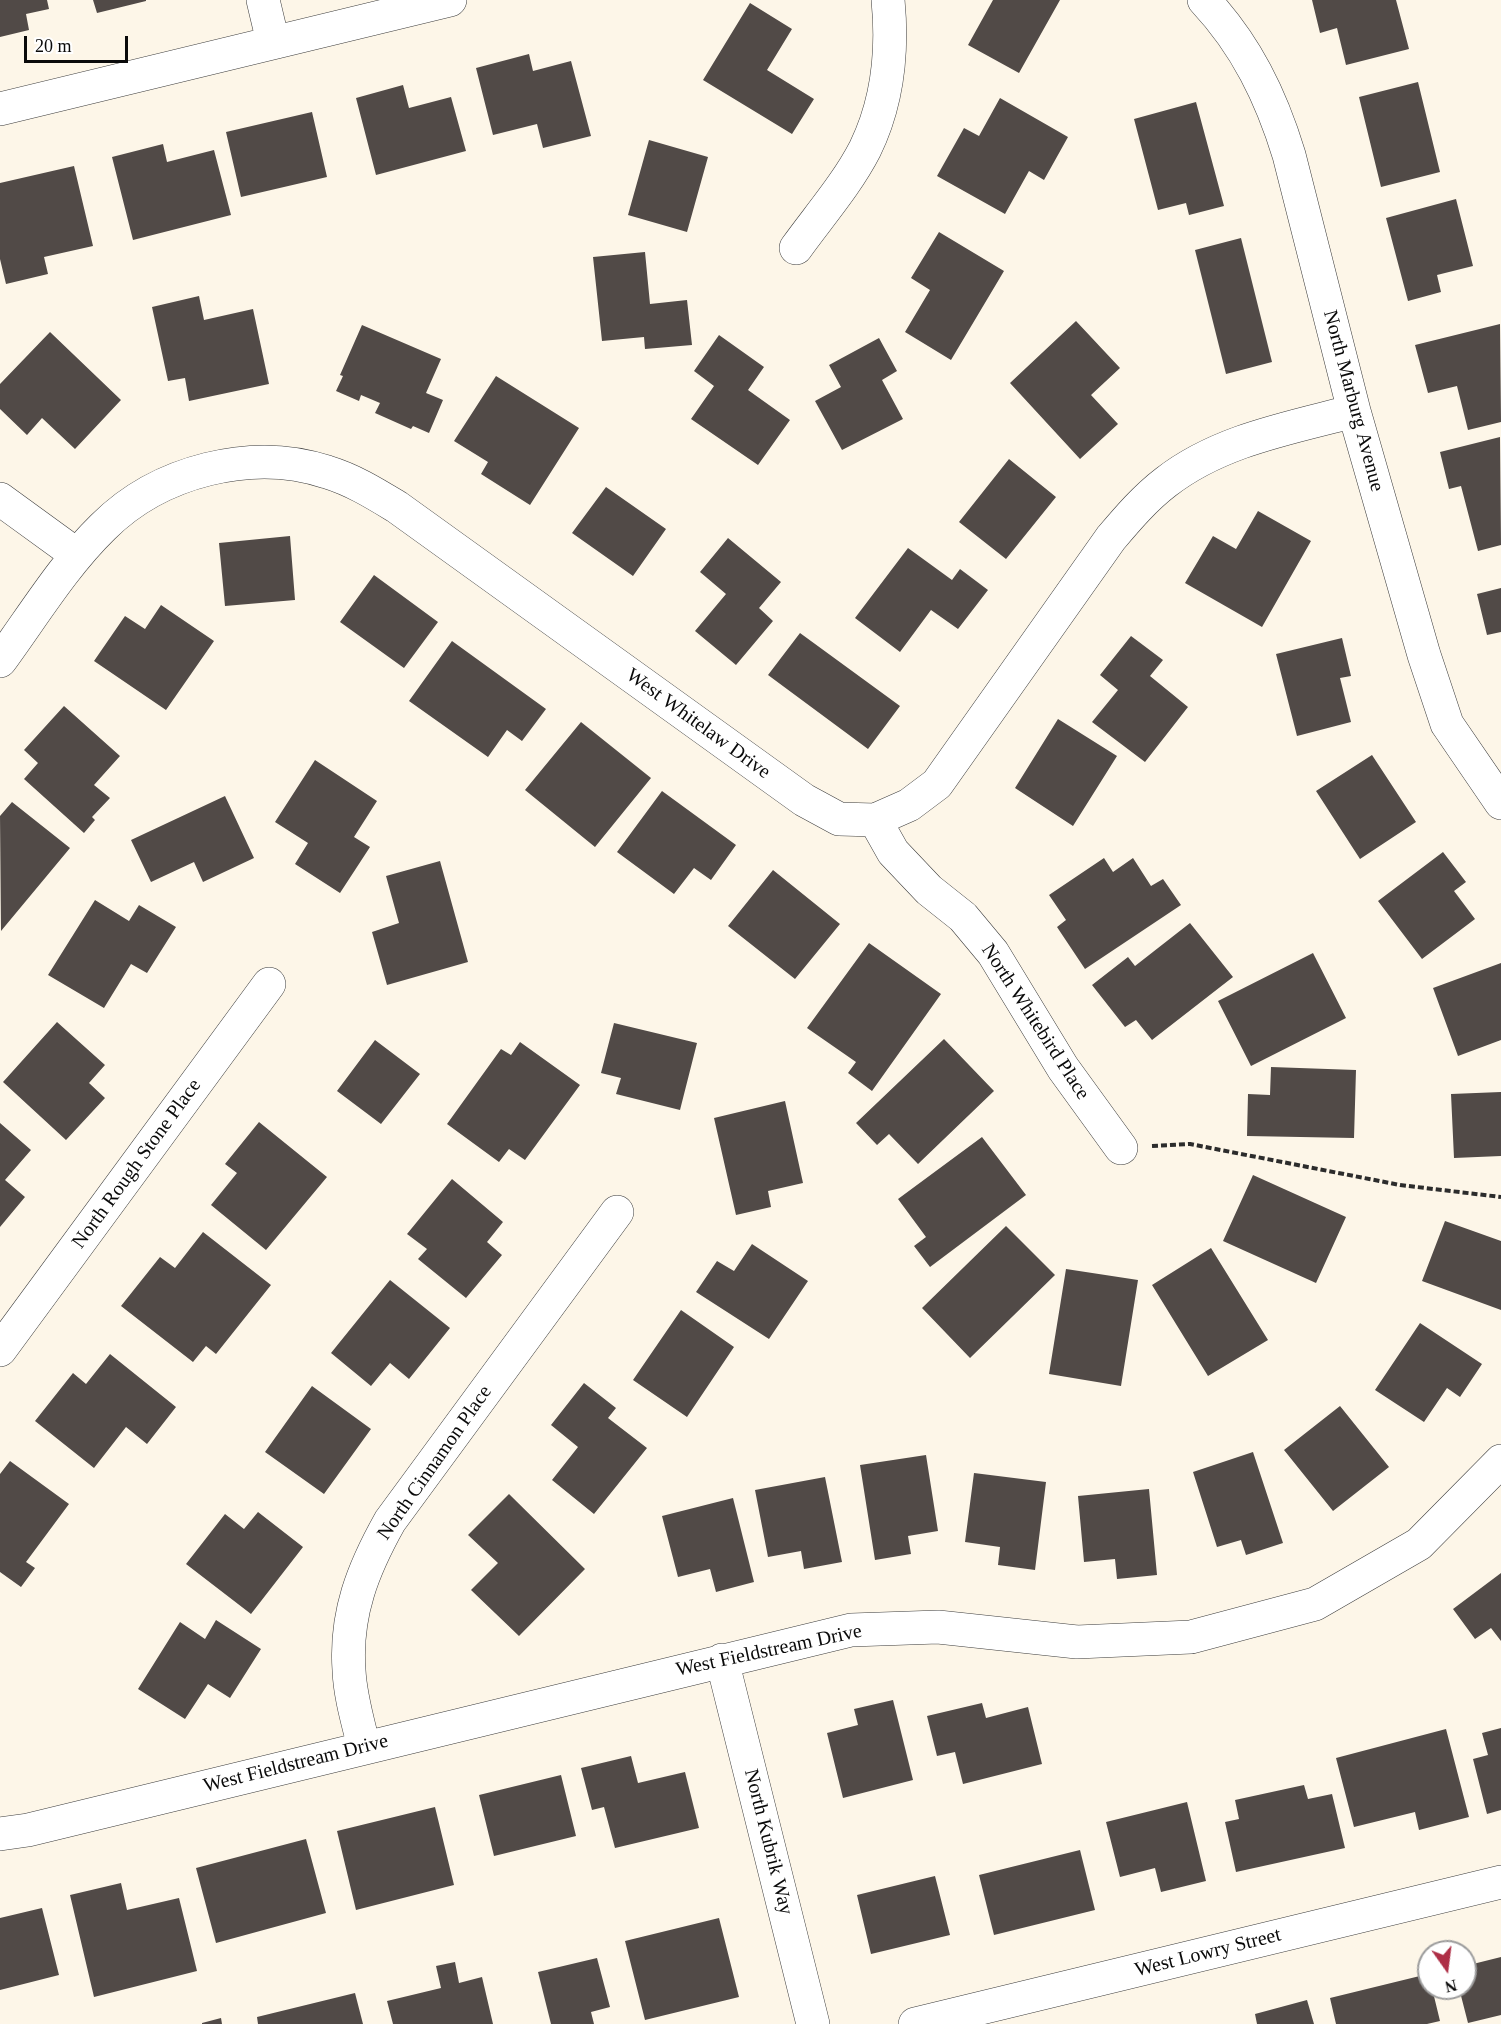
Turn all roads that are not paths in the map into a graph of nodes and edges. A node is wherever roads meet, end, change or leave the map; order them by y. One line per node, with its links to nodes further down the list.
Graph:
1 (263, 0): 5 (street)
2 (450, 0): 5 (street)
3 (888, 0): 7 (street)
4 (1204, 0): 8 (street, North Marburg Avenue)
5 (273, 42): 6 (street)
6 (0, 109)
7 (796, 248)
8 (1354, 411): 12 (street, North Marburg Avenue); 13 (street, West Whitelaw Drive)
9 (0, 499): 10 (street)
10 (77, 555): 11 (street, West Whitelaw Drive); 13 (street, West Whitelaw Drive)
11 (0, 661)
12 (1501, 803)
13 (875, 820): 15 (street, North Whitebird Place)
14 (269, 984): 17 (street, North Rough Stone Place)
15 (1121, 1148)
16 (617, 1212): 20 (street, North Cinnamon Place)
17 (2, 1345)
18 (1501, 1461): 19 (street, West Fieldstream Drive)
19 (722, 1660): 20 (street, West Fieldstream Drive); 23 (street, North Kubrik Way)
20 (364, 1747): 21 (street, West Fieldstream Drive)
21 (0, 1834)
22 (1501, 1882): 24 (street, West Lowry Street)
23 (813, 2024)
24 (915, 2024)

